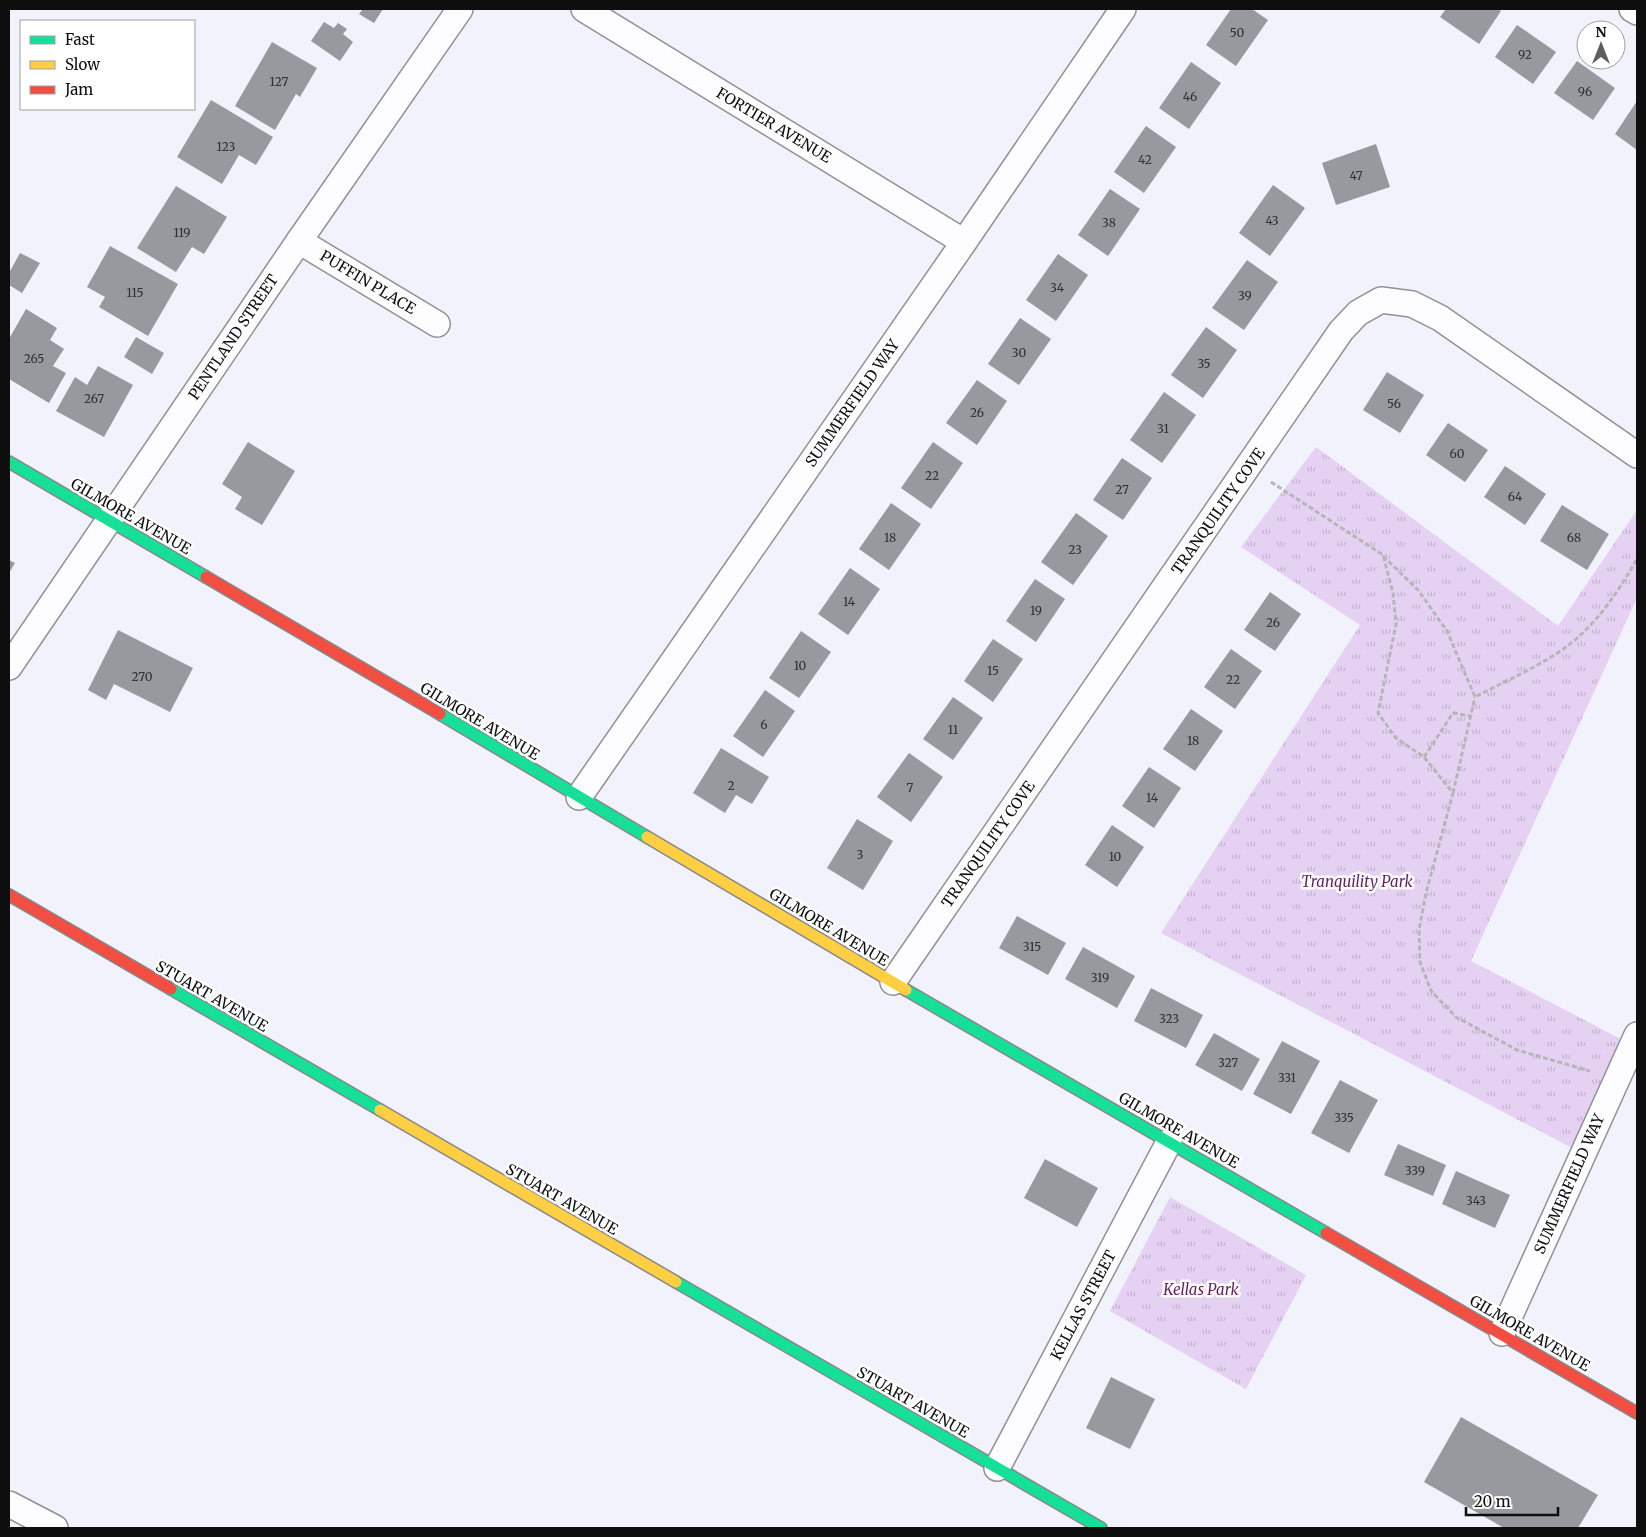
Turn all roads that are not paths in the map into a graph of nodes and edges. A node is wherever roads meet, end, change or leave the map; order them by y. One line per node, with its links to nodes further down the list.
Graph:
1 (460, 9): 6 (street, PENTLAND STREET)
2 (584, 9): 7 (street, FORTIER AVENUE)
3 (1123, 9): 7 (street, SUMMERFIELD WAY)
4 (1632, 9): 5 (street)
5 (1637, 12)
6 (299, 241): 8 (street, PUFFIN PLACE); 11 (street, PENTLAND STREET)
7 (964, 242): 13 (street, SUMMERFIELD WAY)
8 (437, 324)
9 (1637, 455): 15 (street, TRANQUILITY COVE)
10 (9, 462): 11 (street, GILMORE AVENUE)
11 (110, 520): 12 (street, PENTLAND STREET); 13 (street, GILMORE AVENUE)
12 (9, 667)
13 (579, 797): 15 (street, GILMORE AVENUE)
14 (9, 895): 20 (street, STUART AVENUE)
15 (893, 982): 17 (street, GILMORE AVENUE)
16 (1637, 1035): 18 (street, SUMMERFIELD WAY)
17 (1169, 1142): 18 (street, GILMORE AVENUE); 20 (street, KELLAS STREET)
18 (1502, 1333): 19 (street, GILMORE AVENUE)
19 (1637, 1413)
20 (997, 1468): 23 (street, STUART AVENUE)
21 (9, 1504): 22 (street)
22 (55, 1528)
23 (1101, 1528)

